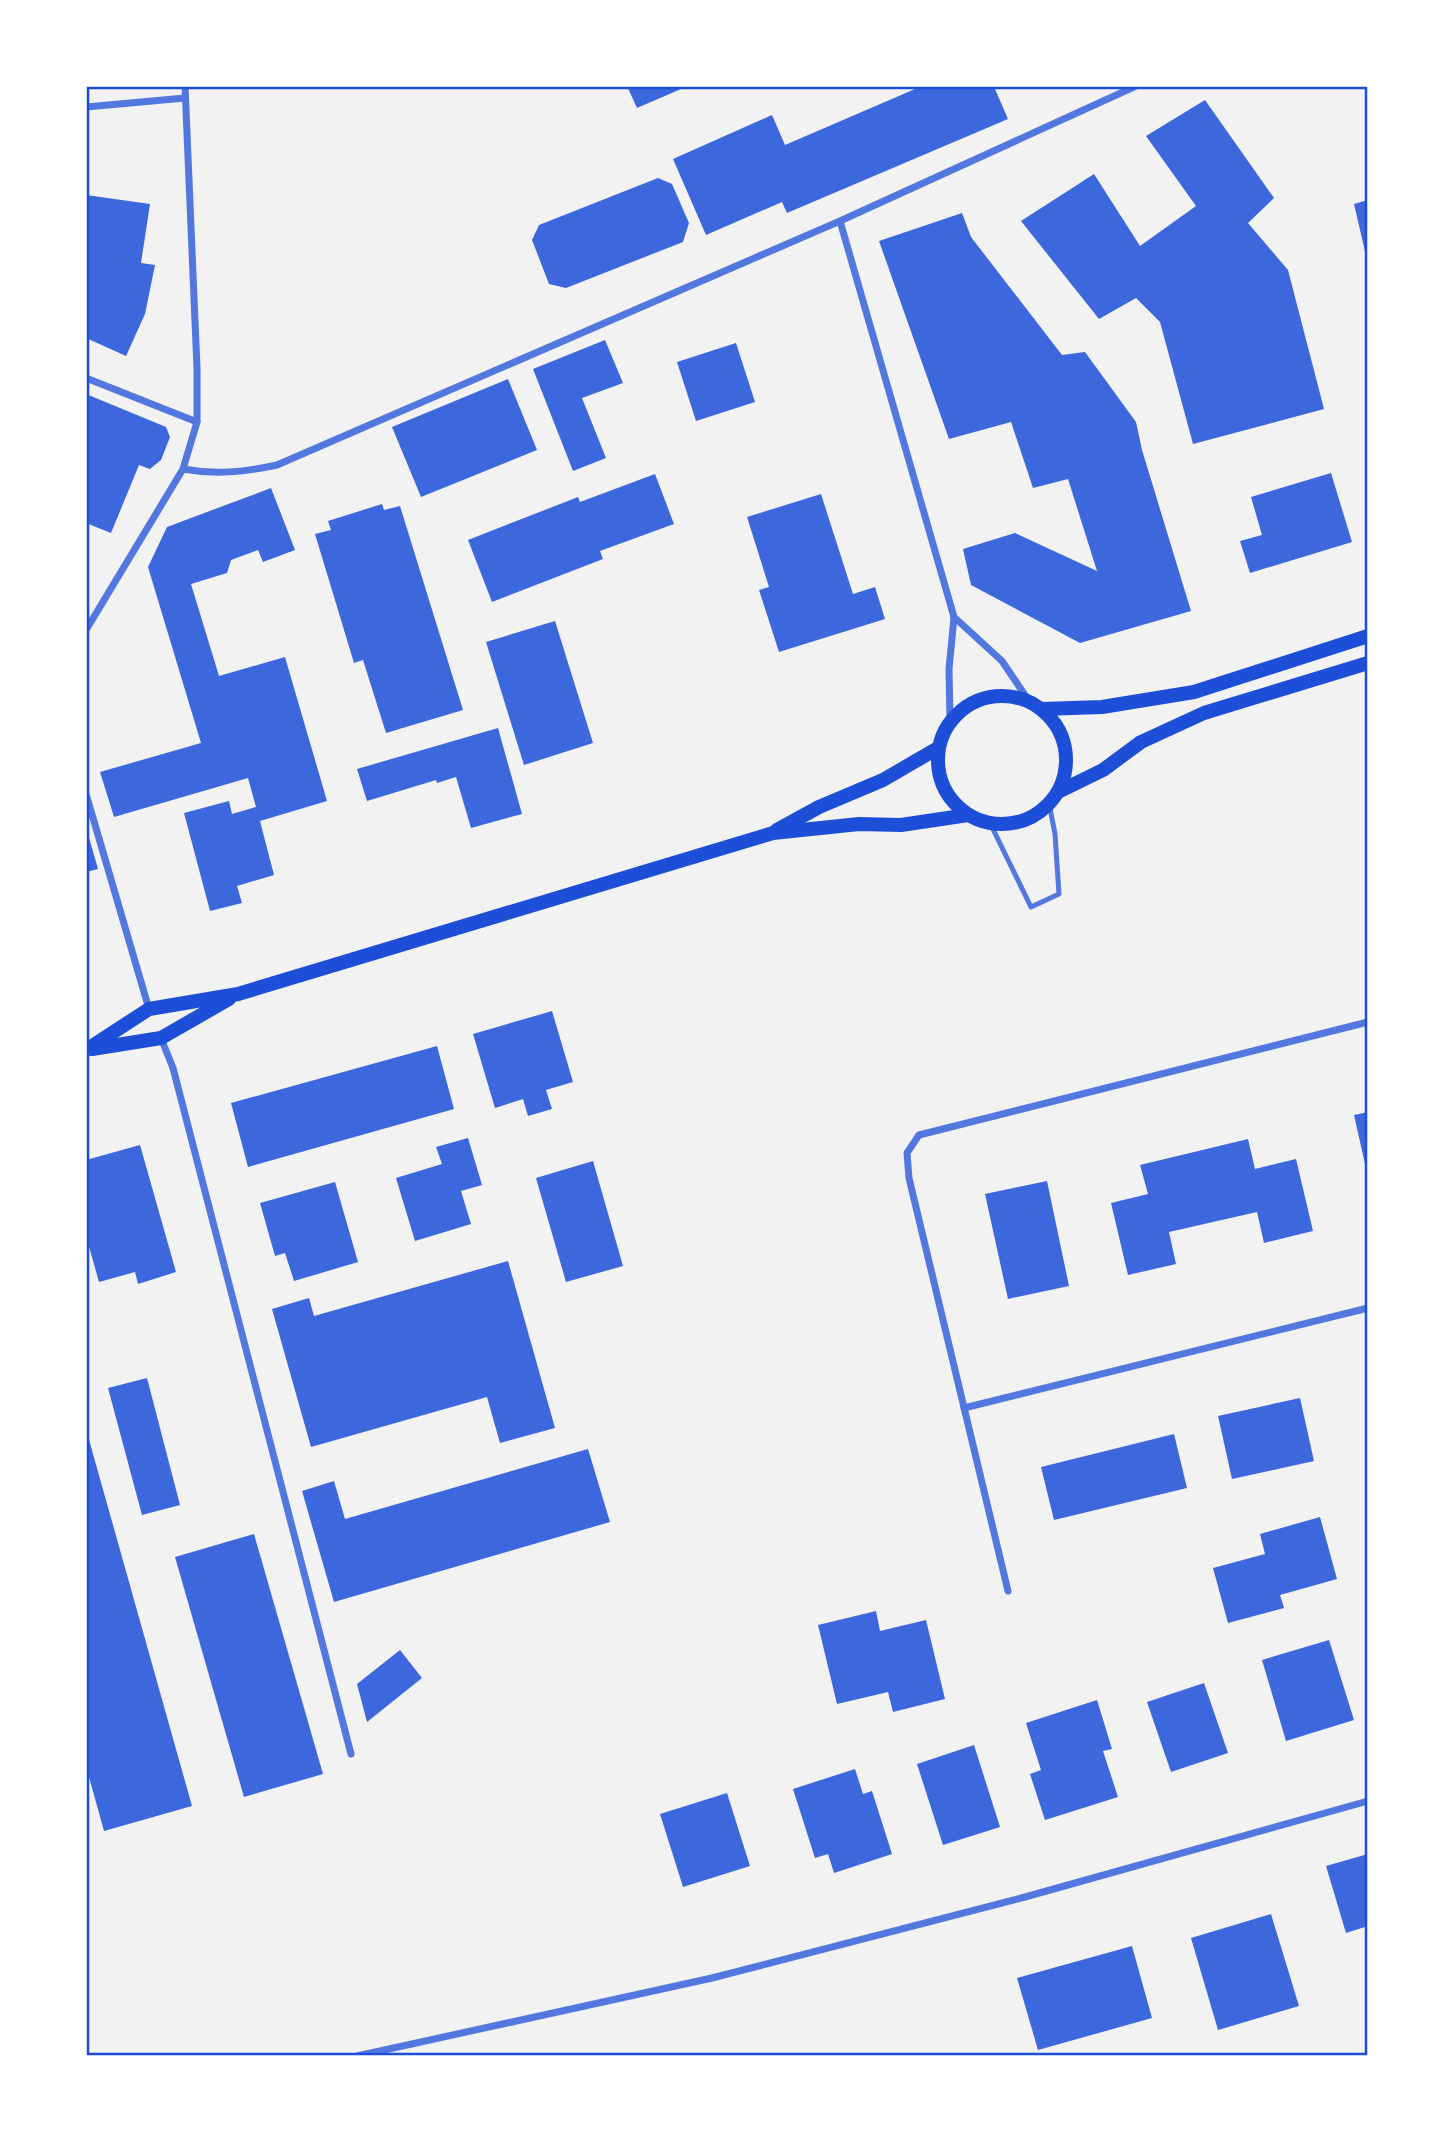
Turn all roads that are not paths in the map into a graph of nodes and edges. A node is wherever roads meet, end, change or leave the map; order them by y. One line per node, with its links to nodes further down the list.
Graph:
1 (185, 86): 3 (street)
2 (1136, 86): 5 (street)
3 (186, 98): 4 (street); 7 (street)
4 (86, 107)
5 (840, 221): 8 (street); 9 (street)
6 (86, 378): 7 (street)
7 (197, 422): 8 (street)
8 (183, 469): 10 (street)
9 (954, 617): 13 (street); 14 (street)
10 (86, 630)
11 (1368, 636): 13 (main road)
12 (1368, 663): 17 (main road)
13 (1035, 705): 14 (main road); 17 (main road)
14 (950, 720): 15 (main road)
15 (938, 748): 18 (main road); 20 (main road)
16 (86, 794): 22 (street)
17 (1053, 798): 19 (main road); 19 (lane)
18 (968, 815): 19 (main road); 20 (main road)
19 (990, 822)
20 (773, 833): 21 (main road)
21 (237, 993): 22 (main road); 24 (main road)
22 (149, 1009): 25 (main road)
23 (1368, 1022): 27 (street)
24 (160, 1038): 25 (main road); 29 (street)
25 (86, 1050)
26 (1368, 1308): 27 (street)
27 (964, 1408): 28 (street)
28 (1009, 1591)
29 (351, 1754)
30 (1368, 1801): 31 (street)
31 (357, 2056)

